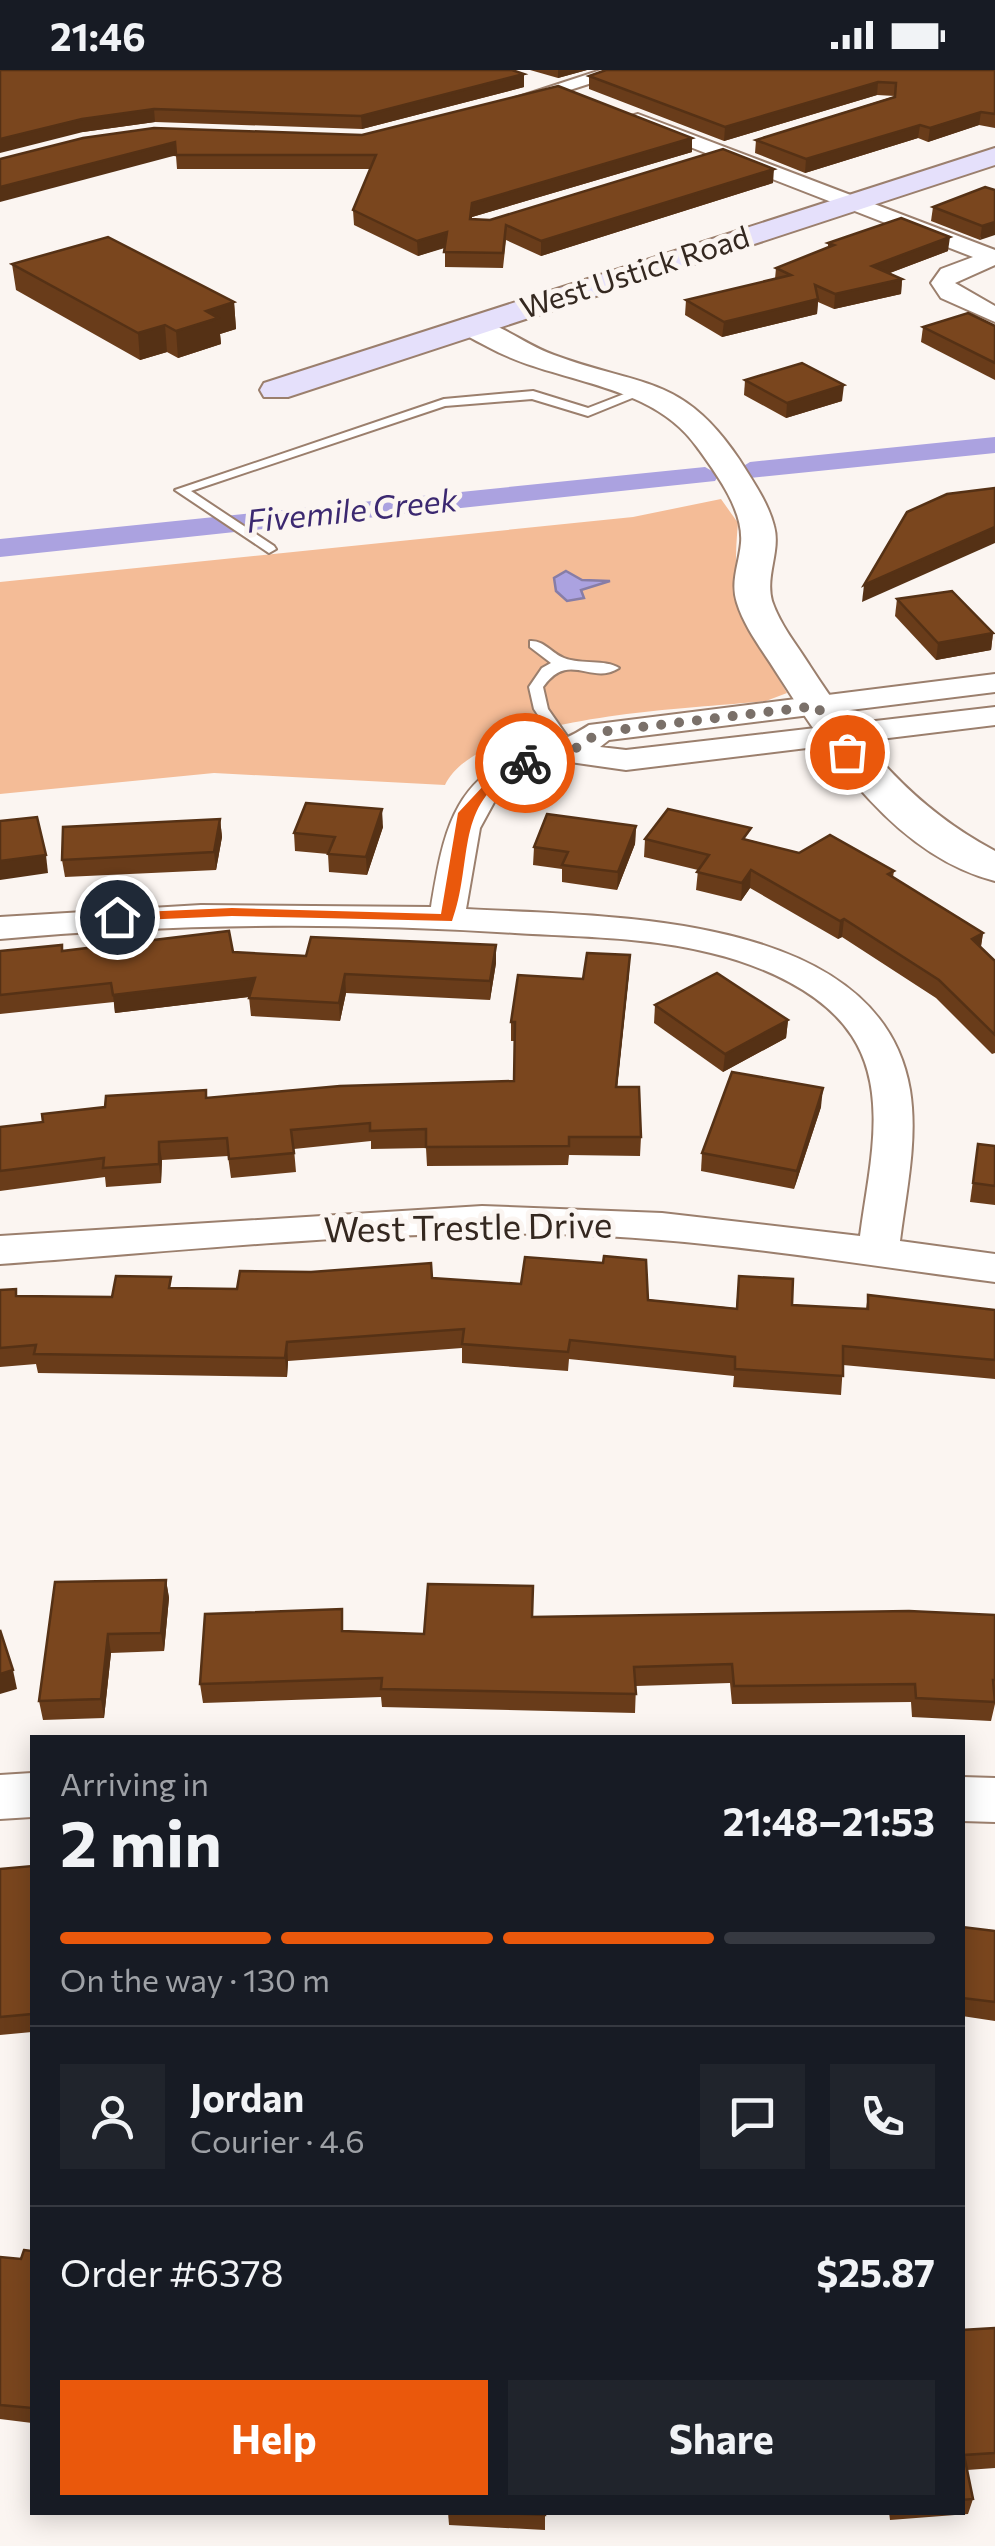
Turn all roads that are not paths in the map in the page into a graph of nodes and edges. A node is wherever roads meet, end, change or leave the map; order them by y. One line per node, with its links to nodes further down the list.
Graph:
1 (622, 70): 3 (street)
2 (514, 75): 3 (street)
3 (561, 89): 4 (street); 6 (street)
4 (492, 108)
5 (765, 140): 6 (street)
6 (721, 153): 8 (street); 9 (street)
7 (995, 156): 9 (main road, West Ustick Road)
8 (684, 164)
9 (851, 203): 10 (street); 11 (main road, West Ustick Road)
10 (994, 258): 12 (street)
11 (516, 312): 13 (main road, West Ustick Road); 14 (street)
12 (995, 315)
13 (472, 326): 14 (street); 15 (main road, West Ustick Road)
14 (628, 385): 16 (lane); 22 (street)
15 (276, 390)
16 (269, 549)
17 (536, 644): 18 (lane)
18 (561, 663): 19 (lane); 23 (lane)
19 (612, 668)
20 (995, 683): 22 (street)
21 (995, 716): 22 (street)
22 (826, 720): 23 (street); 24 (street)
23 (570, 752): 25 (street)
24 (995, 868)
25 (447, 918): 26 (street); 28 (street)
26 (0, 928)
27 (0, 1250): 28 (street, West Trestle Drive)
28 (878, 1254): 29 (street, West Trestle Drive)
29 (995, 1268)
30 (30, 1795): 31 (street)
31 (0, 1796)
32 (965, 1799): 33 (street)
33 (995, 1800)

